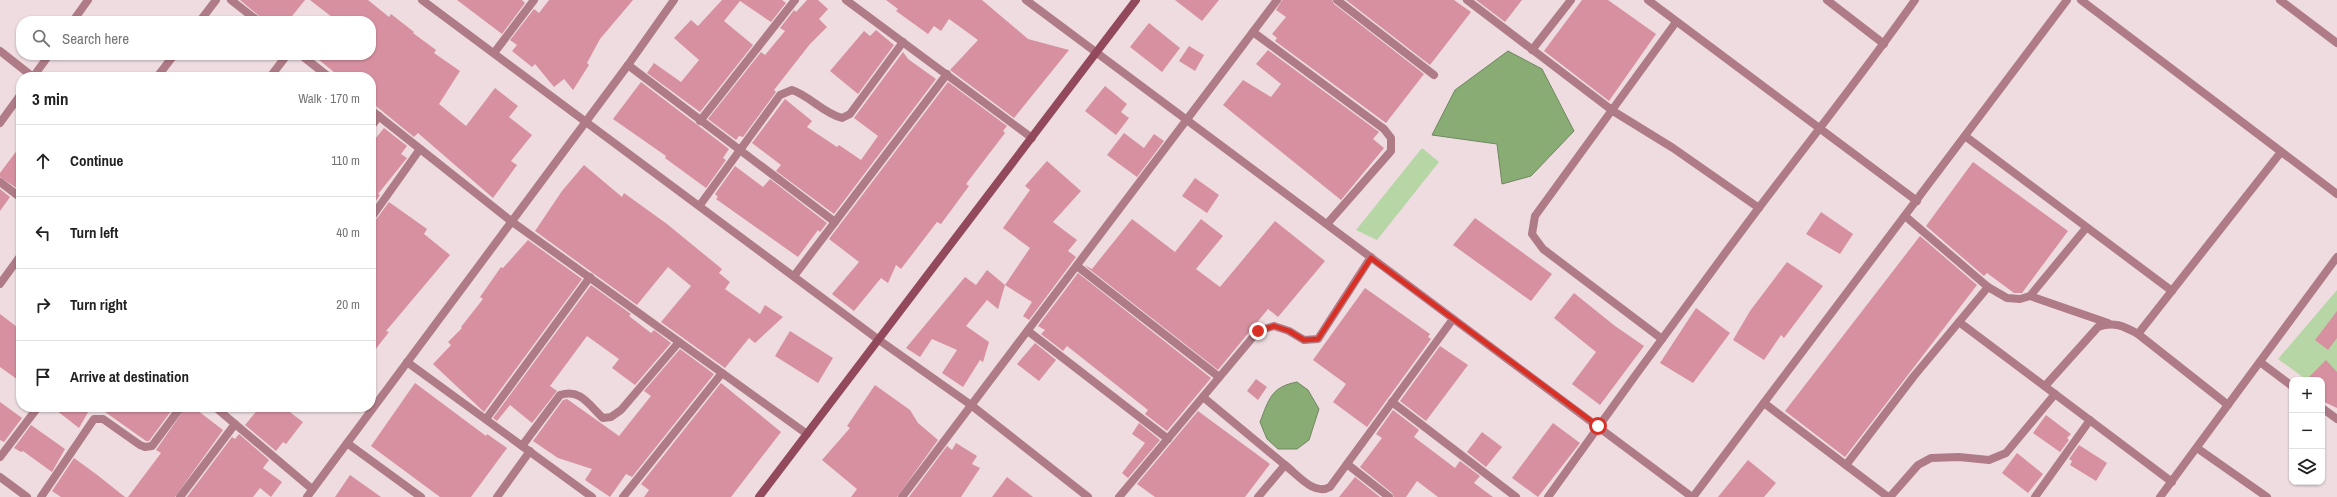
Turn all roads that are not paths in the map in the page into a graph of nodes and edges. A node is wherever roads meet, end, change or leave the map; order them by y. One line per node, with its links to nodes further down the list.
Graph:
1 (88, 0): 21 (street)
2 (216, 0): 22 (street)
3 (231, 0): 23 (street)
4 (422, 0): 31 (street)
5 (533, 0): 31 (street)
6 (674, 0): 37 (street)
7 (795, 0): 52 (street)
8 (846, 0): 26 (street)
9 (1026, 0): 32 (street)
10 (1136, 0): 32 (street)
11 (1277, 0): 25 (street)
12 (1337, 0): 44 (street)
13 (1467, 0): 29 (street)
14 (1570, 0): 29 (street)
15 (1648, 0): 24 (street)
16 (1827, 0): 28 (street)
17 (1915, 0): 28 (street)
18 (2067, 0): 55 (street)
19 (2081, 0): 59 (street)
20 (2280, 0): 27 (street)
21 (77, 16)
22 (204, 16)
23 (252, 16)
24 (1676, 22): 46 (street); 54 (street)
25 (1253, 32): 50 (street); 70 (street)
26 (903, 42): 43 (street); 58 (street)
27 (2337, 43)
28 (1884, 44): 54 (street)
29 (1532, 50): 46 (street)
30 (0, 51): 38 (street)
31 (494, 53): 51 (street)
32 (1096, 53): 50 (street); 56 (street)
33 (45, 60): 39 (street)
34 (170, 60): 40 (street)
35 (283, 60): 41 (street)
36 (307, 60): 42 (street)
37 (628, 65): 51 (street); 52 (street)
38 (27, 72)
39 (37, 72)
40 (161, 72)
41 (274, 72)
42 (323, 72)
43 (946, 74): 56 (street); 69 (street)
44 (1434, 75)
45 (16, 101): 53 (street)
46 (1613, 110): 65 (street); 87 (street)
47 (376, 114): 48 (street)
48 (379, 116): 49 (street); 57 (street)
49 (376, 120)
50 (1187, 120): 70 (street); 75 (street)
51 (586, 121): 64 (street); 68 (street)
52 (700, 121): 58 (street)
53 (0, 124)
54 (1821, 129): 63 (street); 65 (street)
55 (1965, 136): 63 (street); 71 (street)
56 (1032, 138): 88 (street)
57 (420, 149): 66 (street); 68 (street)
58 (740, 150): 64 (street); 69 (street)
59 (2281, 152): 62 (street); 80 (street)
60 (0, 182): 61 (street)
61 (16, 194)
62 (2337, 194)
63 (1917, 200): 67 (street)
64 (700, 205): 76 (street)
65 (1759, 208): 87 (street)
66 (376, 211)
67 (1905, 216): 79 (street); 100 (street)
68 (511, 221): 77 (street); 90 (street)
69 (835, 222): 76 (street)
70 (1327, 224): 73 (street)
71 (2086, 228): 80 (street); 81 (street)
72 (2337, 257): 91 (street)
73 (1371, 258): 82 (street); 93 (street)
74 (16, 262): 78 (street)
75 (1077, 266): 85 (street); 93 (street)
76 (794, 276): 88 (street)
77 (590, 277): 89 (street); 108 (street)
78 (0, 284)
79 (1988, 287): 81 (street); 83 (street)
80 (2172, 291): 86 (street)
81 (2030, 296): 84 (street)
82 (1453, 319): 99 (street); 112 (street)
83 (1959, 322): 95 (street); 122 (street)
84 (2108, 323): 86 (street); 95 (street)
85 (1028, 331): 101 (street); 114 (street)
86 (2138, 334): 102 (street)
87 (1662, 339): 112 (street)
88 (879, 340): 101 (street); 113 (street)
89 (679, 342): 92 (street); 116 (street)
90 (407, 362): 98 (street); 108 (street)
91 (2260, 362): 94 (street); 102 (street)
92 (722, 373): 113 (street); 133 (street)
93 (1219, 377): 97 (street)
94 (2289, 384)
95 (2045, 386): 96 (street)
96 (2055, 394): 110 (street); 143 (street)
97 (1203, 396): 114 (street); 121 (street)
98 (376, 399)
99 (1392, 402): 120 (street); 140 (street)
100 (1764, 403): 122 (street); 142 (street)
101 (971, 405): 135 (street); 136 (street)
102 (2228, 405): 117 (street)
103 (2325, 410): 109 (street)
104 (34, 412): 119 (street)
105 (177, 412): 127 (street)
106 (221, 412): 111 (street)
107 (367, 412): 115 (street)
108 (486, 419): 116 (street)
109 (2337, 419)
110 (2090, 420): 124 (street); 144 (street)
111 (235, 424): 125 (street); 128 (street)
112 (1598, 426): 141 (street); 142 (street)
113 (806, 434): 134 (street)
114 (1168, 439): 137 (street)
115 (347, 443): 125 (street); 130 (street)
116 (522, 446): 118 (street)
117 (2197, 448): 124 (street); 146 (street)
118 (530, 451): 131 (street); 132 (street)
119 (0, 457)
120 (1347, 464): 121 (street); 139 (street)
121 (1285, 465): 138 (street)
122 (1846, 465): 143 (street)
123 (0, 477): 126 (street)
124 (2172, 482): 145 (street)
125 (312, 490): 129 (street)
126 (27, 497)
127 (41, 497)
128 (180, 497)
129 (307, 497)
130 (421, 497)
131 (497, 497)
132 (592, 497)
133 (623, 497)
134 (759, 497)
135 (902, 497)
136 (1088, 497)
137 (1119, 497)
138 (1258, 497)
139 (1389, 497)
140 (1516, 497)
141 (1548, 497)
142 (1693, 497)
143 (1889, 497)
144 (2035, 497)
145 (2160, 497)
146 (2267, 497)

